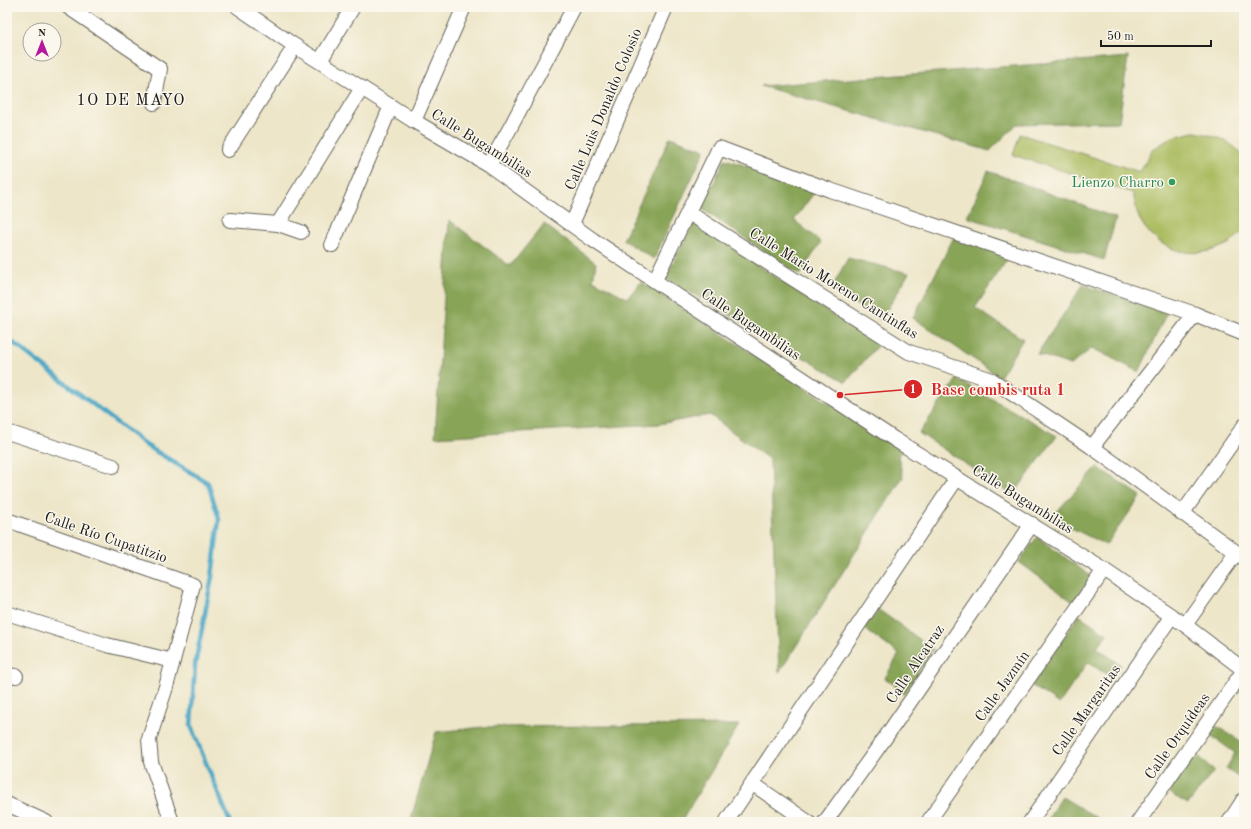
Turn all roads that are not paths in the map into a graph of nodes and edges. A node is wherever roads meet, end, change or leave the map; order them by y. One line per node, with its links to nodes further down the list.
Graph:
1 (68, 7): 10 (street)
2 (352, 7): 8 (street)
3 (464, 7): 12 (street)
4 (574, 7): 14 (street)
5 (666, 7): 18 (street, Calle Luis Donaldo Colosio)
6 (245, 9): 7 (street, Calle Bugambilias)
7 (295, 46): 8 (street, Calle Bugambilias); 13 (street)
8 (320, 62): 9 (street, Calle Bugambilias)
9 (362, 88): 11 (street, Calle Bugambilias); 17 (street)
10 (154, 103)
11 (391, 106): 12 (street, Calle Bugambilias); 20 (street)
12 (414, 121): 14 (street, Calle Bugambilias)
13 (228, 150)
14 (489, 165): 18 (street, Calle Bugambilias)
15 (689, 213): 21 (street); 22 (street); 26 (street, Calle Mario Moreno Cantinflas)
16 (230, 220): 17 (street)
17 (278, 224): 19 (street)
18 (572, 224): 21 (street, Calle Bugambilias)
19 (301, 232)
20 (332, 245)
21 (655, 280): 28 (street, Calle Bugambilias)
22 (1195, 314): 23 (street); 26 (street)
23 (1244, 334)
24 (1244, 427): 29 (street)
25 (7, 432): 27 (street)
26 (1092, 447): 29 (street, Calle Mario Moreno Cantinflas)
27 (113, 466)
28 (957, 478): 31 (street, Calle Bugambilias); 39 (street)
29 (1182, 514): 32 (street, Calle Mario Moreno Cantinflas)
30 (7, 520): 37 (street, Calle Río Cupatitzio)
31 (1032, 524): 33 (street, Calle Bugambilias); 46 (street, Calle Alcatraz)
32 (1240, 555): 36 (street)
33 (1104, 570): 35 (street, Calle Bugambilias); 47 (street, Calle Jazmín)
34 (7, 613): 37 (street)
35 (1171, 617): 36 (street, Calle Bugambilias); 48 (street, Calle Margaritas)
36 (1185, 626): 38 (street, Calle Bugambilias)
37 (173, 661): 43 (street)
38 (1244, 670): 49 (street, Calle Orquídeas)
39 (753, 784): 44 (street); 45 (street)
40 (1244, 800): 50 (street)
41 (7, 804): 42 (street)
42 (46, 822)
43 (172, 822)
44 (726, 822)
45 (808, 822)
46 (825, 822)
47 (928, 822)
48 (1030, 822)
49 (1138, 822)
50 (1229, 822)

